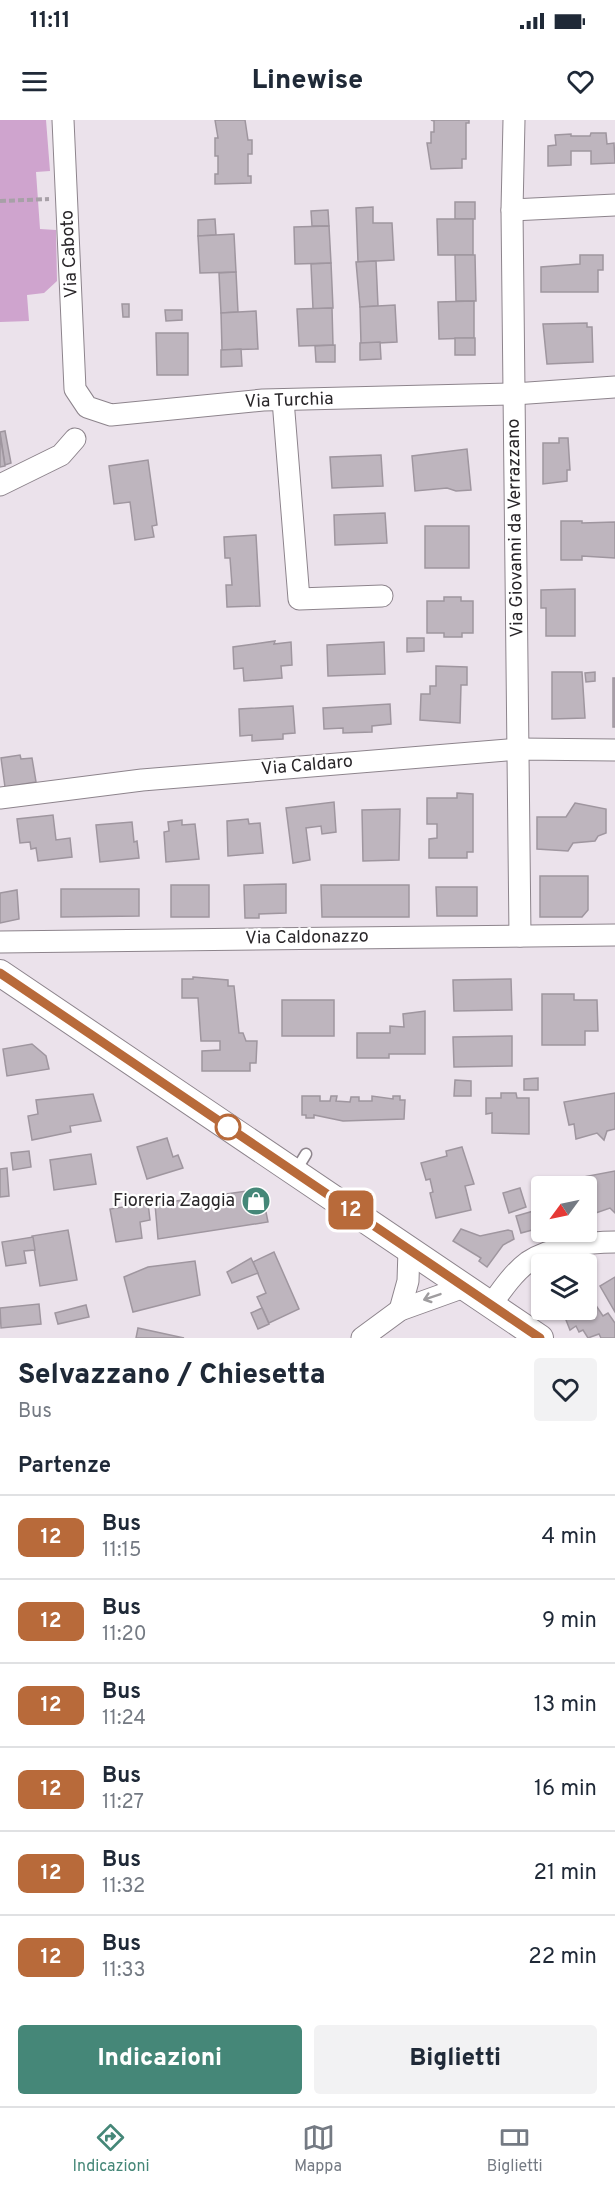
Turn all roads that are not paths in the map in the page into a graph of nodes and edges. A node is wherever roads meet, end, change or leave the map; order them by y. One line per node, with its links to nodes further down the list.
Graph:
1 (63, 120): 6 (street, Via Caboto)
2 (514, 120): 4 (street, Via Giovanni da Verrazzano)
3 (615, 205): 4 (street)
4 (512, 210): 7 (street, Via Giovanni da Verrazzano)
5 (615, 387): 7 (street, Via Turchia)
6 (75, 389): 8 (street, Via Turchia)
7 (514, 394): 8 (street, Via Turchia); 12 (street, Via Giovanni da Verrazzano)
8 (283, 400): 11 (street)
9 (75, 439): 10 (street)
10 (0, 485)
11 (382, 596)
12 (519, 749): 13 (street, Via Caldaro); 14 (street, Via Caldaro); 16 (street, Via Giovanni da Verrazzano)
13 (615, 750)
14 (0, 798)
15 (615, 935): 16 (street, Via Caldonazzo)
16 (520, 936): 17 (street, Via Caldonazzo)
17 (0, 942)
18 (0, 973): 19 (street)
19 (405, 1240): 21 (street); 23 (street)
20 (615, 1242): 22 (street)
21 (464, 1287): 22 (street); 23 (street, one-way to 23)
22 (491, 1305): 25 (street)
23 (400, 1310): 24 (street)
24 (362, 1338)
25 (540, 1338)

